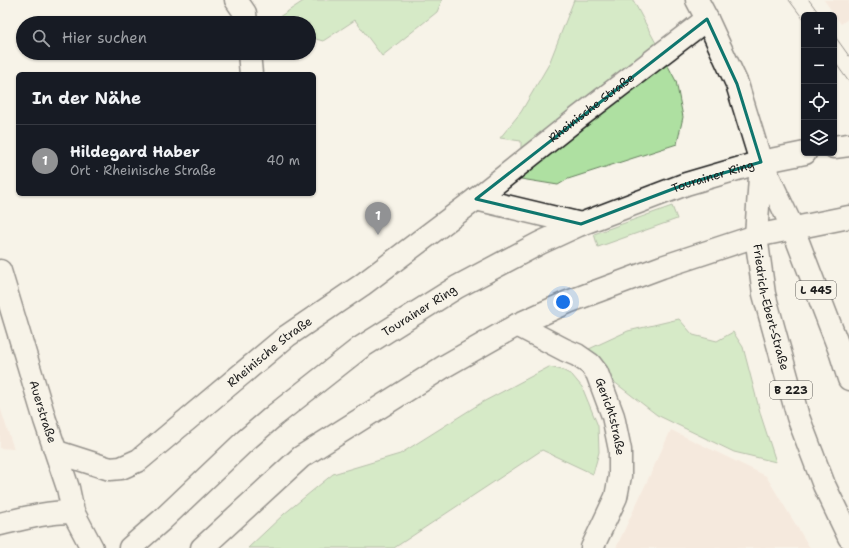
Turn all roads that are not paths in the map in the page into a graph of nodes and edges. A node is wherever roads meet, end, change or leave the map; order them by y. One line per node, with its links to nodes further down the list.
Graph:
1 (236, 0): 3 (main road)
2 (697, 0): 4 (main road, Friedrich-Ebert-Straße / L 445)
3 (245, 16)
4 (707, 19): 10 (main road, Friedrich-Ebert-Straße / L 445); 11 (main road, Rheinische Straße)
5 (250, 60): 6 (main road)
6 (251, 72)
7 (849, 145): 8 (main road)
8 (837, 147)
9 (801, 154): 10 (main road, Tourainer Ring)
10 (761, 162): 13 (main road, Tourainer Ring); 14 (main road, Friedrich-Ebert-Straße / L 445); 15 (main road, Friedrich-Ebert-Straße / B 223)
11 (476, 199): 13 (main road); 20 (main road, Rheinische Straße)
12 (849, 217): 14 (main road)
13 (581, 224): 25 (main road, Tourainer Ring)
14 (793, 229): 15 (main road); 18 (main road, Friedrich-Ebert-Straße / L 445)
15 (756, 236): 17 (main road); 23 (main road, Friedrich-Ebert-Straße / B 223)
16 (0, 271): 20 (main road, Auerstraße)
17 (517, 325): 26 (main road); 27 (main road, Gerichtstraße)
18 (844, 342): 19 (main road, Friedrich-Ebert-Straße)
19 (849, 379)
20 (56, 452): 21 (main road, Auerstraße)
21 (72, 512): 22 (main road); 24 (main road, Auerstraße)
22 (0, 524)
23 (849, 537)
24 (92, 548)
25 (130, 548)
26 (202, 548)
27 (592, 548)

